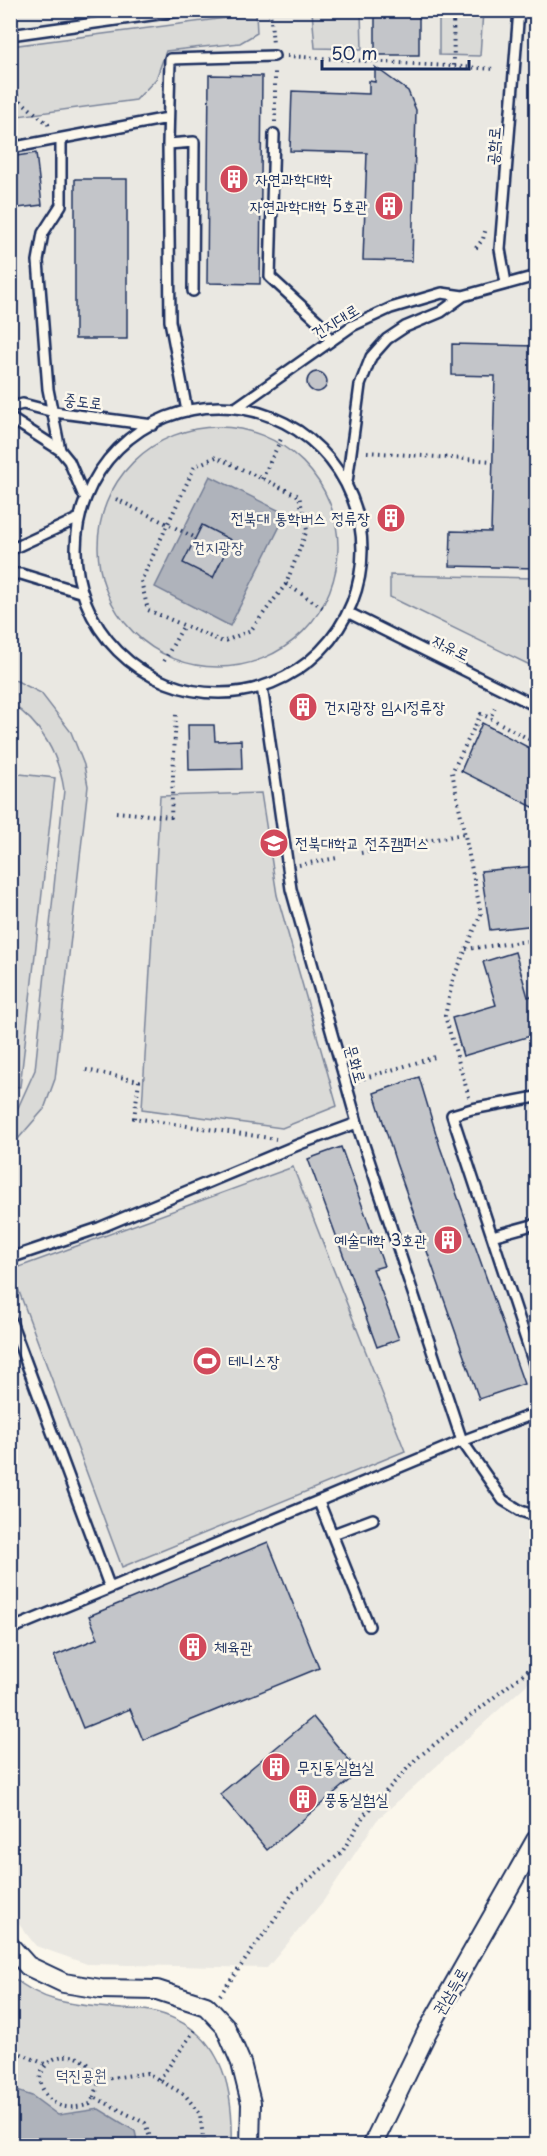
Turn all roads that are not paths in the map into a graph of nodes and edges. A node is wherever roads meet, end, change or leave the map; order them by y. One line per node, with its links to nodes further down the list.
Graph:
1 (187, 10): 3 (lane)
2 (519, 10): 11 (lane, 공학로)
3 (10, 35)
4 (274, 56): 5 (lane)
5 (168, 118): 7 (lane); 8 (lane)
6 (274, 134): 14 (lane)
7 (57, 140): 9 (lane); 18 (lane)
8 (168, 144): 12 (lane); 17 (lane)
9 (10, 148)
10 (537, 276): 11 (lane, 건지대로)
11 (506, 283): 13 (lane, 건지대로)
12 (193, 291)
13 (463, 296): 14 (lane, 건지대로); 22 (lane, 건지대로)
14 (330, 340): 15 (lane, 건지대로)
15 (237, 406): 17 (lane); 22 (lane)
16 (10, 407): 18 (lane, 중도로)
17 (187, 411): 20 (lane)
18 (54, 412): 20 (lane, 중도로); 21 (lane)
19 (10, 418): 21 (lane)
20 (153, 424): 23 (lane)
21 (60, 450): 23 (lane)
22 (347, 482): 28 (lane)
23 (83, 494): 24 (lane)
24 (76, 519): 25 (lane); 27 (lane)
25 (10, 550)
26 (10, 574): 27 (lane)
27 (80, 592): 29 (lane)
28 (353, 615): 29 (lane); 30 (lane, 자유로)
29 (262, 686): 32 (lane, 문화로)
30 (537, 706)
31 (537, 1098): 34 (lane)
32 (357, 1123): 35 (lane); 39 (lane, 문화로)
33 (537, 1224): 34 (lane)
34 (492, 1236): 37 (lane)
35 (10, 1258)
36 (10, 1319): 44 (lane)
37 (537, 1370)
38 (537, 1413): 39 (lane)
39 (462, 1441): 40 (lane); 41 (lane, 문화로)
40 (319, 1502): 43 (lane); 44 (lane)
41 (537, 1516)
42 (373, 1519): 43 (lane)
43 (333, 1534): 46 (lane)
44 (110, 1588): 45 (lane)
45 (18, 1626)
46 (369, 1626)
47 (537, 1840): 50 (street, 권삼득로)
48 (10, 1946): 49 (street)
49 (250, 2145)
50 (372, 2145)

